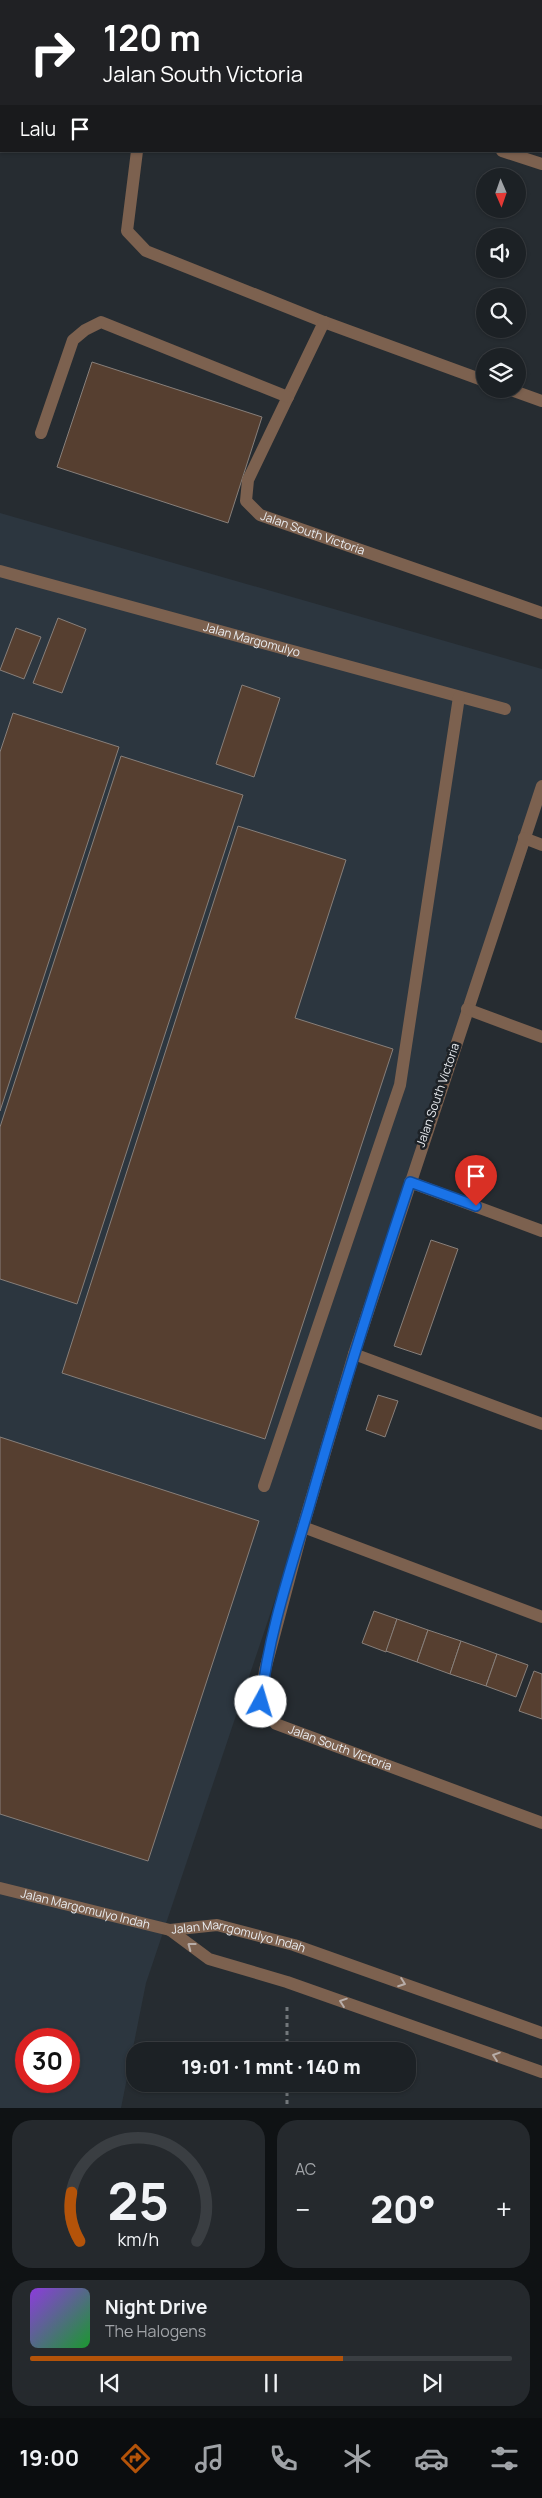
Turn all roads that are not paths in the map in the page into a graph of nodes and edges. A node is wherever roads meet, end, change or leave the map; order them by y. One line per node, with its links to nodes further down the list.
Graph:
1 (137, 152): 4 (street)
2 (505, 152): 3 (street)
3 (542, 164)
4 (324, 322): 5 (street); 7 (street, Jalan South Victoria)
5 (476, 377)
6 (526, 395): 8 (street)
7 (288, 397): 9 (street); 11 (street, Jalan South Victoria)
8 (542, 401)
9 (41, 433)
10 (0, 571): 12 (street, Jalan Margomulyo)
11 (542, 613)
12 (459, 697): 13 (street, Jalan Margomulyo); 23 (street)
13 (505, 709)
14 (542, 786): 15 (street, Jalan South Victoria)
15 (524, 838): 16 (street); 17 (street, Jalan South Victoria)
16 (542, 845)
17 (467, 1009): 18 (street); 19 (street, Jalan South Victoria)
18 (542, 1037)
19 (410, 1182): 20 (street); 21 (street, Jalan South Victoria)
20 (542, 1231)
21 (354, 1354): 22 (street); 24 (street, Jalan South Victoria)
22 (542, 1424)
23 (264, 1486)
24 (303, 1527): 25 (street); 26 (street, Jalan South Victoria)
25 (542, 1617)
26 (542, 1823)
27 (0, 1888): 28 (street, Jalan Margomulyo Indah)
28 (170, 1930): 29 (street, Jalan Marrgomulyo Indah, one-way to 29); 30 (street, Jalan Marrgomulyo Indah, one-way to 28)
29 (542, 2033)
30 (542, 2072)

